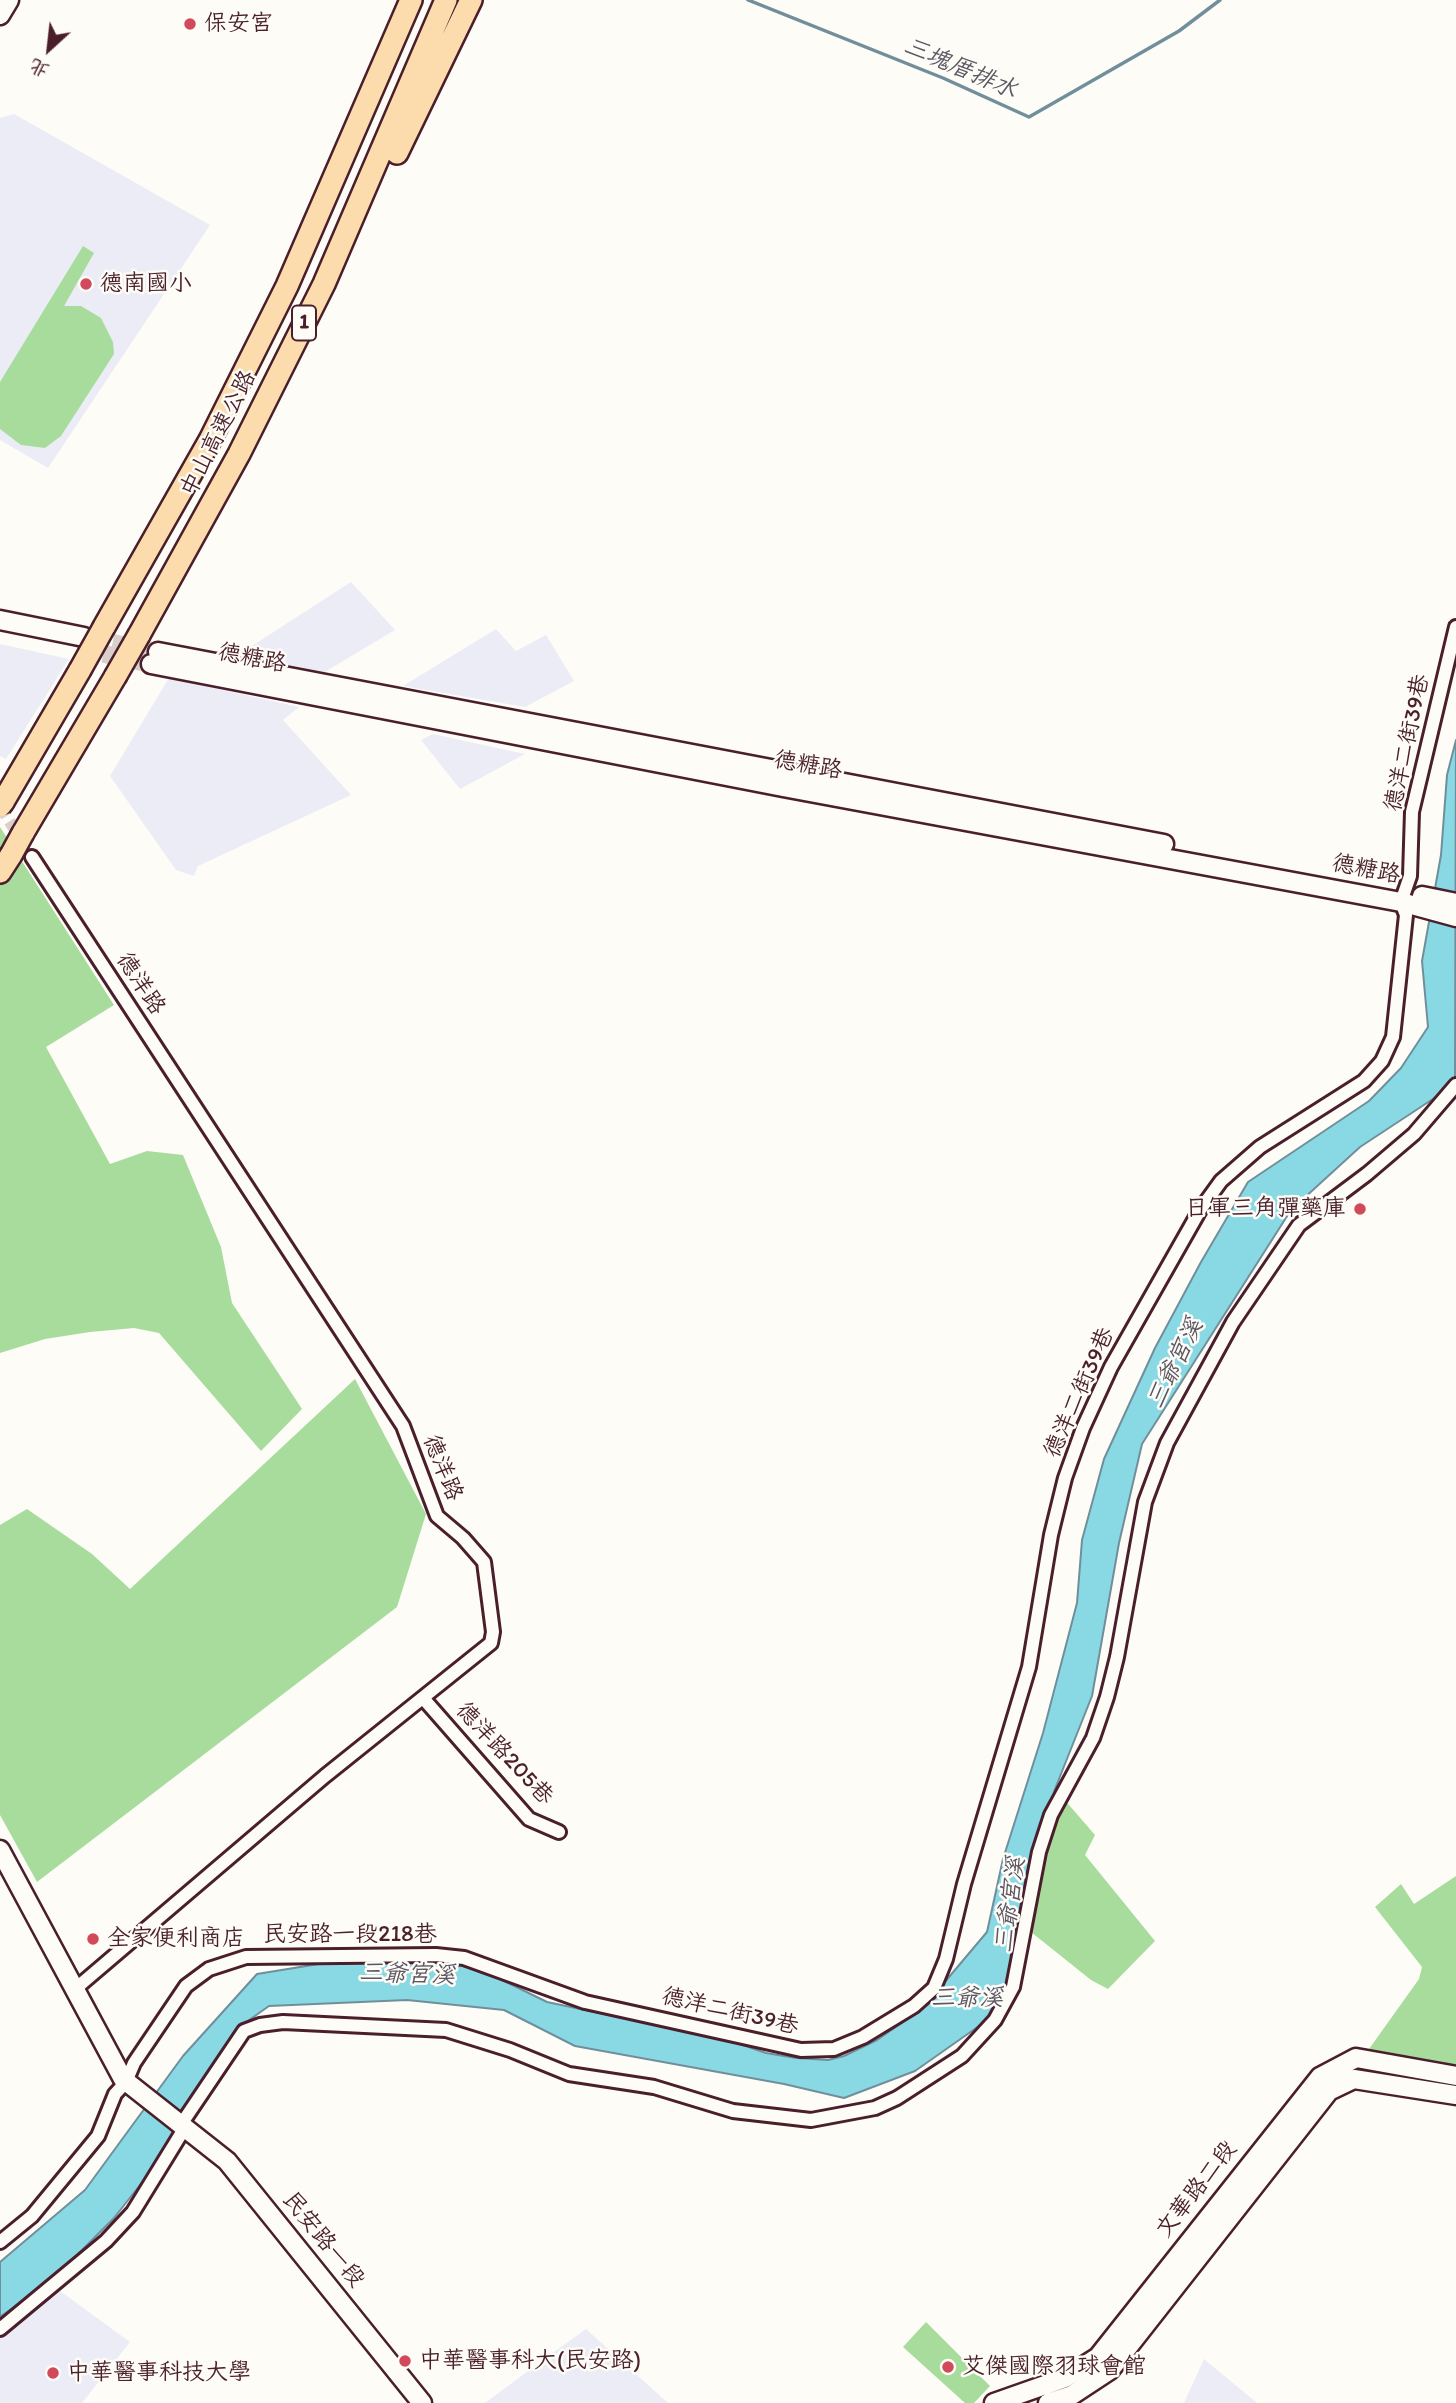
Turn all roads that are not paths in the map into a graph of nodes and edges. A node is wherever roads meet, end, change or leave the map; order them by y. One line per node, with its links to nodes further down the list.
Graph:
1 (9, 0): 6 (street)
2 (399, 0): 8 (highway)
3 (411, 0): 8 (highway, 中山高速公路 / 1)
4 (446, 0): 7 (highway, 中山高速公路 / 1)
5 (471, 0): 7 (highway)
6 (0, 15)
7 (324, 284): 15 (highway, 中山高速公路 / 1, bridge)
8 (287, 286): 13 (highway, 中山高速公路 / 1, bridge)
9 (0, 620): 11 (street)
10 (1456, 627): 16 (street, 德洋二街39巷)
11 (0, 632)
12 (155, 658): 16 (street, 德糖路)
13 (1, 804)
14 (32, 857): 20 (street, 德洋路)
15 (5, 863)
16 (1407, 898): 17 (street, 德糖路); 18 (street, 德糖路); 24 (street, 德洋二街39巷)
17 (1456, 903)
18 (1456, 917)
19 (1456, 1085): 28 (street)
20 (423, 1698): 21 (street, 德洋路205巷); 23 (street, 德洋路)
21 (559, 1832)
22 (0, 1850): 23 (street)
23 (74, 1990): 26 (street)
24 (585, 2002): 26 (street, 民安路一段218巷)
25 (1456, 2076): 32 (street, 文華路二段)
26 (127, 2084): 28 (street, 民安路一段); 29 (street, 民安路一段218巷)
27 (1456, 2095): 33 (street, 文華路二段)
28 (179, 2125): 30 (street); 31 (street, 民安路一段)
29 (0, 2242)
30 (0, 2329)
31 (422, 2403)
32 (994, 2403)
33 (1048, 2403)

